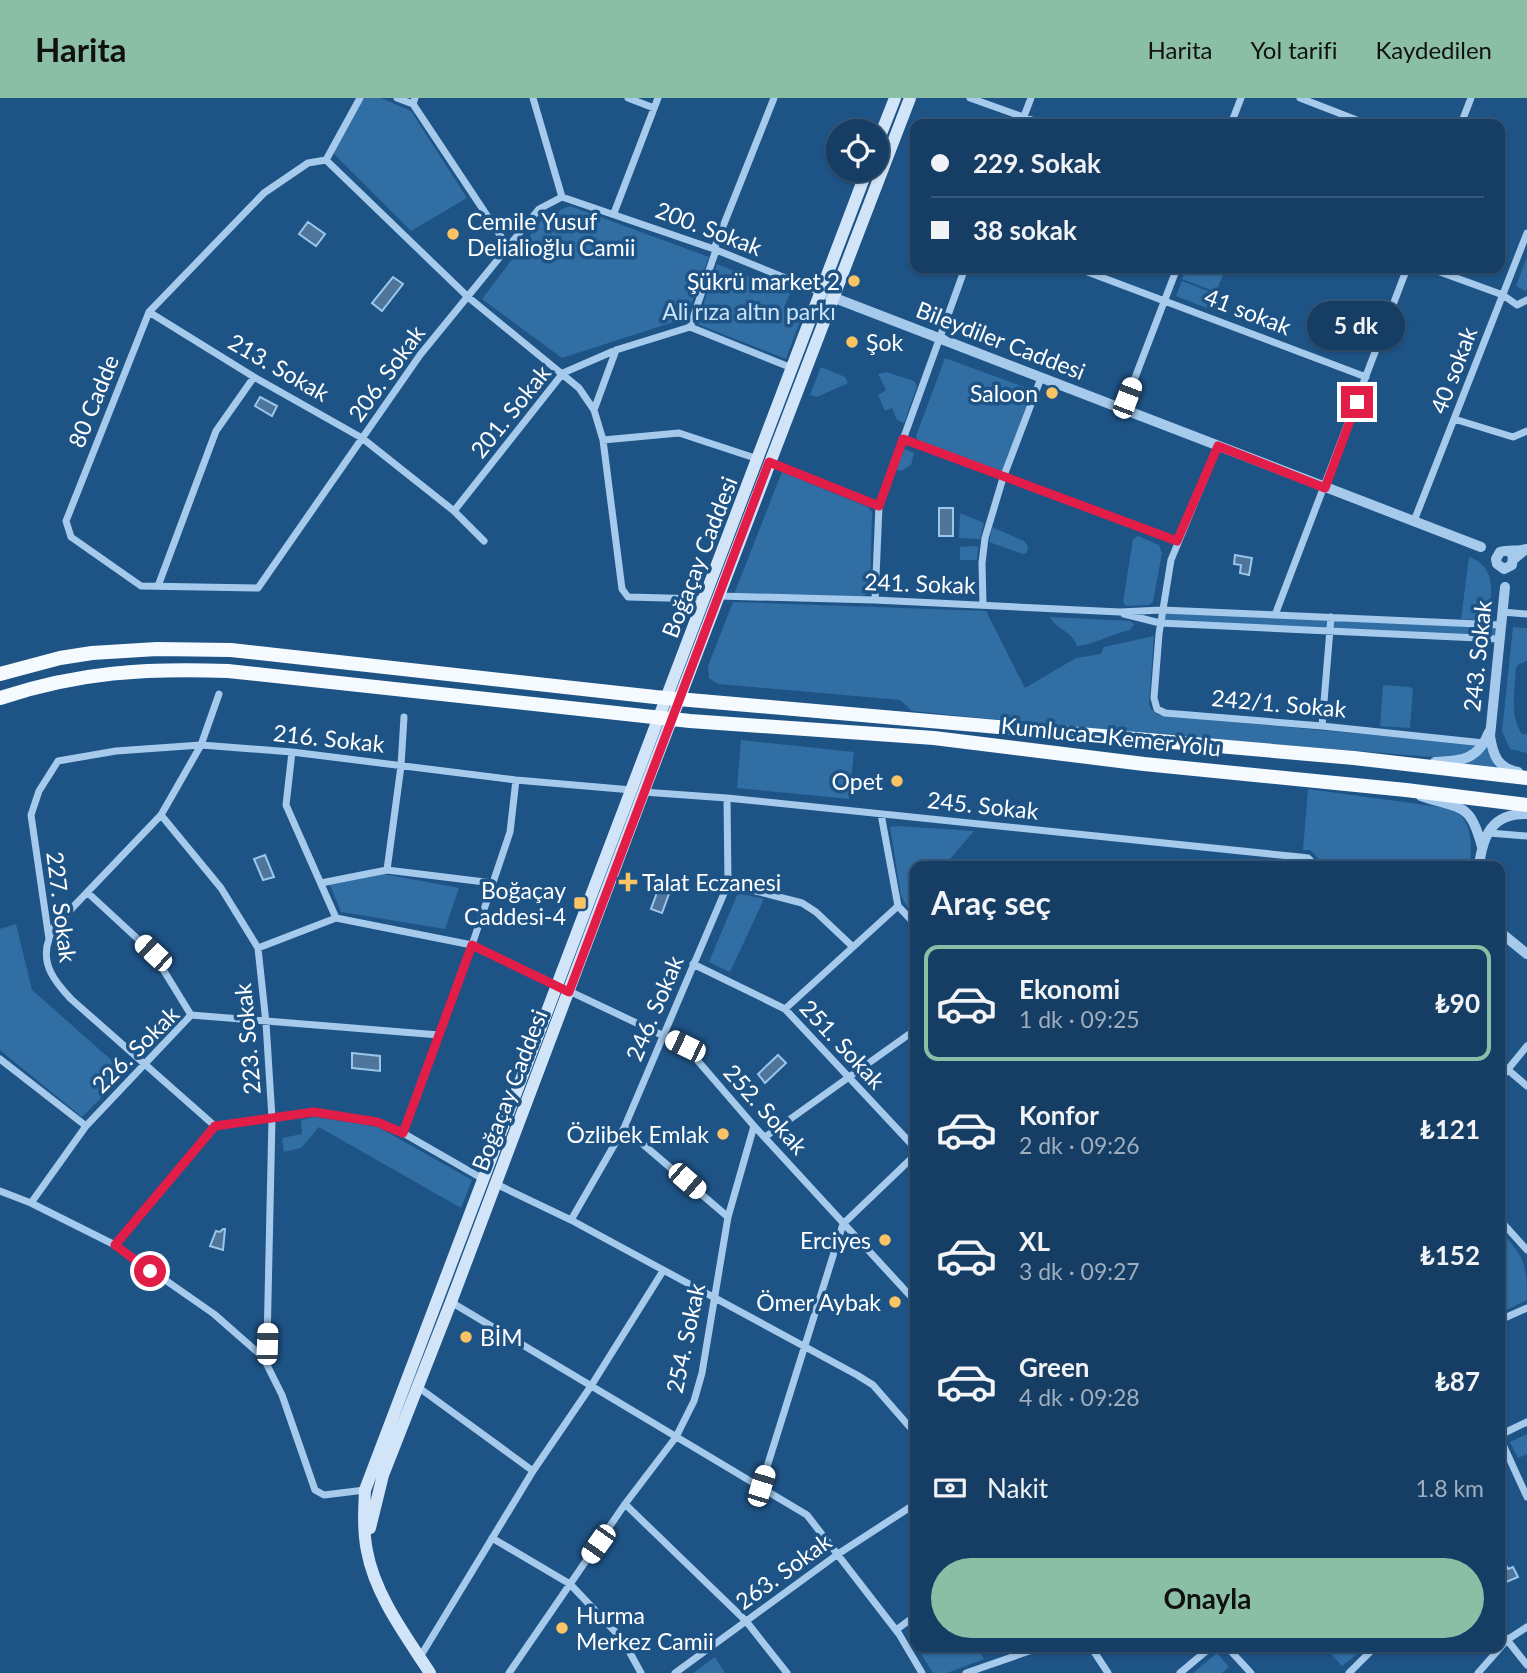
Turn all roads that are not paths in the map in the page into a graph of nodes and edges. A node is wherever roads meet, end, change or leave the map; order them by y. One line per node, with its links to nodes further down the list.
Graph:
1 (360, 98): 22 (street)
2 (397, 98): 14 (street)
3 (533, 98): 24 (street)
4 (628, 98): 15 (street)
5 (658, 98): 15 (street)
6 (774, 98): 28 (street)
7 (895, 98): 16 (main road)
8 (910, 98): 34 (main road, Boğaçay Caddesi)
9 (971, 98): 17 (street)
10 (1031, 98): 18 (street)
11 (1241, 98): 19 (street)
12 (1300, 98): 20 (street)
13 (1471, 98): 21 (street)
14 (414, 101): 27 (street)
15 (654, 108): 25 (street)
16 (887, 119)
17 (1018, 119)
18 (1024, 119)
19 (1233, 119)
20 (1354, 119)
21 (1463, 119)
22 (326, 160): 36 (street); 39 (street, 80 Cadde)
23 (863, 182): 34 (main road, Boğaçay Caddesi)
24 (562, 197): 25 (street, 200. Sokak); 27 (street, 206. Sokak)
25 (614, 213): 28 (street, 200. Sokak)
26 (1527, 233): 35 (street, 40 sokak)
27 (508, 247): 36 (street, 206. Sokak)
28 (715, 250): 34 (street, 200. Sokak); 40 (street)
29 (963, 273): 41 (street)
30 (1091, 273): 37 (street, 41 sokak)
31 (1175, 273): 37 (street)
32 (1405, 273): 46 (street)
33 (1443, 273): 35 (street)
34 (826, 295): 41 (street, Bileydiler Caddesi); 43 (main road, Boğaçay Caddesi); 56 (main road, Boğaçay Caddesi)
35 (1503, 295): 38 (street); 50 (street, 40 sokak)
36 (468, 297): 44 (street); 52 (street, 206. Sokak)
37 (1164, 300): 46 (street, 41 sokak); 48 (street)
38 (1527, 300)
39 (149, 312): 45 (street, 213. Sokak); 66 (street, 80 Cadde)
40 (690, 327): 42 (street, 201. Sokak); 43 (street)
41 (938, 338): 47 (street, Bileydiler Caddesi); 53 (street)
42 (616, 350): 44 (street, 201. Sokak); 49 (street)
43 (792, 368): 56 (main road, Boğaçay Caddesi)
44 (564, 373): 49 (street); 60 (street, 201. Sokak)
45 (254, 377): 52 (street, 213. Sokak); 66 (street)
46 (1366, 377): 58 (street)
47 (1041, 378): 48 (street, Bileydiler Caddesi); 57 (street)
48 (1122, 409): 55 (street, Bileydiler Caddesi)
49 (594, 410): 54 (street)
50 (1454, 419): 51 (street); 61 (street, 40 sokak)
51 (1527, 431)
52 (362, 438): 60 (street, 213. Sokak); 67 (street, 206. Sokak)
53 (903, 439): 57 (street); 59 (street)
54 (603, 440): 56 (street); 69 (street)
55 (1218, 446): 58 (street, Bileydiler Caddesi); 63 (street)
56 (764, 461): 59 (street); 68 (main road, Boğaçay Caddesi); 69 (main road, Boğaçay Caddesi)
57 (1003, 478): 63 (street); 71 (street)
58 (1325, 488): 61 (street, Bileydiler Caddesi); 76 (street)
59 (879, 506): 70 (street)
60 (454, 511): 62 (street, 213. Sokak)
61 (1414, 522): 65 (street, Bileydiler Caddesi)
62 (484, 541)
63 (1177, 541): 72 (street)
64 (1527, 549): 65 (street)
65 (1505, 559): 74 (street, 243. Sokak)
66 (158, 586): 67 (street, 80 Cadde)
67 (258, 588)
68 (719, 596): 70 (street, 241. Sokak); 97 (main road, Boğaçay Caddesi)
69 (705, 599): 97 (main road, Boğaçay Caddesi)
70 (875, 600): 71 (street, 241. Sokak)
71 (983, 605): 73 (street, 241. Sokak)
72 (1162, 610): 73 (street, 241. Sokak); 76 (street, 241. Sokak); 78 (street)
73 (1119, 612): 78 (street, 241. Sokak)
74 (1502, 612): 75 (street); 79 (street, 243. Sokak)
75 (1527, 614)
76 (1275, 615): 77 (street, 241. Sokak)
77 (1331, 617): 79 (street, 241. Sokak); 80 (street)
78 (1160, 623): 80 (street, 241. Sokak); 86 (street, 242/1. Sokak)
79 (1501, 625): 81 (street, 243. Sokak)
80 (1329, 632): 81 (street, 241. Sokak); 86 (street)
81 (1499, 639): 87 (street, 243. Sokak)
82 (0, 674): 91 (highway, Kumluca - Kemer Yolu)
83 (219, 694): 89 (street)
84 (0, 698): 95 (highway, Kumluca - Kemer Yolu)
85 (404, 717): 92 (street)
86 (1322, 726): 88 (street, 242/1. Sokak)
87 (1490, 729): 88 (street); 93 (street)
88 (1484, 743): 91 (street)
89 (201, 745): 90 (street, 216. Sokak); 96 (street, 216. Sokak); 102 (street)
90 (292, 752): 92 (street, 216. Sokak); 109 (street)
91 (1418, 765): 93 (highway, Kumluca - Kemer Yolu)
92 (401, 766): 94 (street, 216. Sokak); 108 (street)
93 (1527, 776)
94 (516, 780): 97 (street, 216. Sokak); 110 (street)
95 (1406, 790): 99 (highway, Kumluca - Kemer Yolu); 105 (street)
96 (38, 791): 116 (street, 227. Sokak)
97 (637, 791): 98 (street, 245. Sokak); 123 (main road, Boğaçay Caddesi); 124 (main road, Boğaçay Caddesi)
98 (726, 798): 100 (street, 245. Sokak); 111 (street, 246. Sokak)
99 (1527, 805)
100 (881, 814): 106 (street, 245. Sokak); 113 (street)
101 (1527, 814): 103 (street)
102 (160, 815): 112 (street); 120 (street, 223. Sokak)
103 (1489, 833): 104 (street); 105 (street)
104 (1527, 836)
105 (1482, 847): 107 (street)
106 (1311, 861)
107 (1480, 861)
108 (387, 870): 109 (street); 110 (street)
109 (321, 883): 114 (street)
110 (493, 883): 118 (street)
111 (728, 884): 119 (street); 122 (street, 246. Sokak)
112 (88, 893): 116 (street); 126 (street)
113 (898, 906): 115 (street); 119 (street)
114 (337, 918): 118 (street, 252. Sokak); 120 (street)
115 (910, 918)
116 (48, 939): 133 (street, 227. Sokak)
117 (1505, 941): 121 (street)
118 (472, 945): 123 (street, 252. Sokak); 129 (street)
119 (853, 947): 125 (street)
120 (258, 948): 127 (street, 223. Sokak)
121 (1527, 954)
122 (693, 964): 125 (street, 251. Sokak); 130 (street, 246. Sokak)
123 (557, 986): 124 (street, 252. Sokak); 147 (main road, Boğaçay Caddesi)
124 (569, 992): 130 (street, 252. Sokak); 147 (main road, Boğaçay Caddesi)
125 (785, 1009): 136 (street, 251. Sokak)
126 (191, 1015): 127 (street, 226. Sokak); 133 (street, 226. Sokak)
127 (266, 1023): 129 (street, 226. Sokak); 138 (street, 223. Sokak)
128 (910, 1034): 136 (street)
129 (439, 1035): 143 (street)
130 (663, 1036): 141 (street, 252. Sokak); 142 (street, 246. Sokak)
131 (1527, 1046): 134 (street)
132 (0, 1059): 139 (street)
133 (145, 1062): 139 (street, 226. Sokak); 140 (street, 227. Sokak)
134 (1507, 1069): 135 (street); 137 (street)
135 (1505, 1072)
136 (848, 1077): 144 (street); 145 (street, 251. Sokak)
137 (1527, 1086)
138 (272, 1118): 140 (street); 143 (street); 163 (street, 223. Sokak)
139 (86, 1126): 149 (street, 226. Sokak)
140 (215, 1126): 154 (street)
141 (754, 1126): 144 (street, 252. Sokak); 150 (street, 254. Sokak)
142 (624, 1128): 150 (street); 151 (street, 246. Sokak)
143 (403, 1133): 147 (street)
144 (765, 1138): 152 (street, 252. Sokak)
145 (910, 1144)
146 (910, 1160): 152 (street)
147 (489, 1182): 151 (street); 159 (main road, Boğaçay Caddesi); 173 (main road, Boğaçay Caddesi)
148 (0, 1191): 149 (street)
149 (31, 1203): 154 (street)
150 (728, 1217): 158 (street, 254. Sokak)
151 (571, 1220): 156 (street)
152 (843, 1224): 157 (street, 252. Sokak); 162 (street)
153 (1505, 1226): 155 (street)
154 (115, 1245): 163 (street)
155 (1527, 1250)
156 (663, 1271): 158 (street); 164 (street)
157 (910, 1296)
158 (713, 1298): 162 (street); 169 (street, 254. Sokak)
159 (452, 1302): 164 (street); 165 (main road, Boğaçay Caddesi)
160 (1527, 1308): 161 (street)
161 (1505, 1318)
162 (805, 1346): 167 (street); 172 (street)
163 (263, 1357): 173 (street)
164 (592, 1386): 169 (street); 171 (street)
165 (418, 1387): 171 (street); 178 (main road, Boğaçay Caddesi)
166 (1527, 1422): 168 (street)
167 (910, 1427)
168 (1505, 1433)
169 (676, 1437): 172 (street); 175 (street, 254. Sokak)
170 (1505, 1447): 174 (street)
171 (533, 1471): 177 (street)
172 (761, 1486): 179 (street)
173 (365, 1490): 178 (main road, Boğaçay Caddesi)
174 (1527, 1497)
175 (625, 1504): 180 (street, 254. Sokak); 182 (street)
176 (910, 1507): 179 (street, 263. Sokak)
177 (492, 1538): 180 (street); 194 (street)
178 (367, 1550): 194 (main road, Boğaçay Caddesi)
179 (838, 1554): 182 (street, 263. Sokak); 184 (street)
180 (570, 1584): 197 (street, 254. Sokak); 198 (street)
181 (910, 1620): 184 (street)
182 (746, 1621): 199 (street, 263. Sokak); 200 (street)
183 (1527, 1627): 186 (street)
184 (896, 1630): 201 (street)
185 (1505, 1637): 186 (street)
186 (1507, 1640): 187 (street); 195 (street)
187 (1505, 1642)
188 (1027, 1652): 202 (street)
189 (1094, 1652): 203 (street)
190 (1205, 1652): 204 (street)
191 (1232, 1652): 205 (street)
192 (1370, 1652): 206 (street)
193 (1496, 1652): 207 (street)
194 (420, 1657): 196 (main road, Boğaçay Caddesi)
195 (1527, 1665)
196 (430, 1673)
197 (509, 1673)
198 (641, 1673)
199 (675, 1673)
200 (787, 1673)
201 (922, 1673)
202 (966, 1673)
203 (1108, 1673)
204 (1180, 1673)
205 (1251, 1673)
206 (1349, 1673)
207 (1478, 1673)

